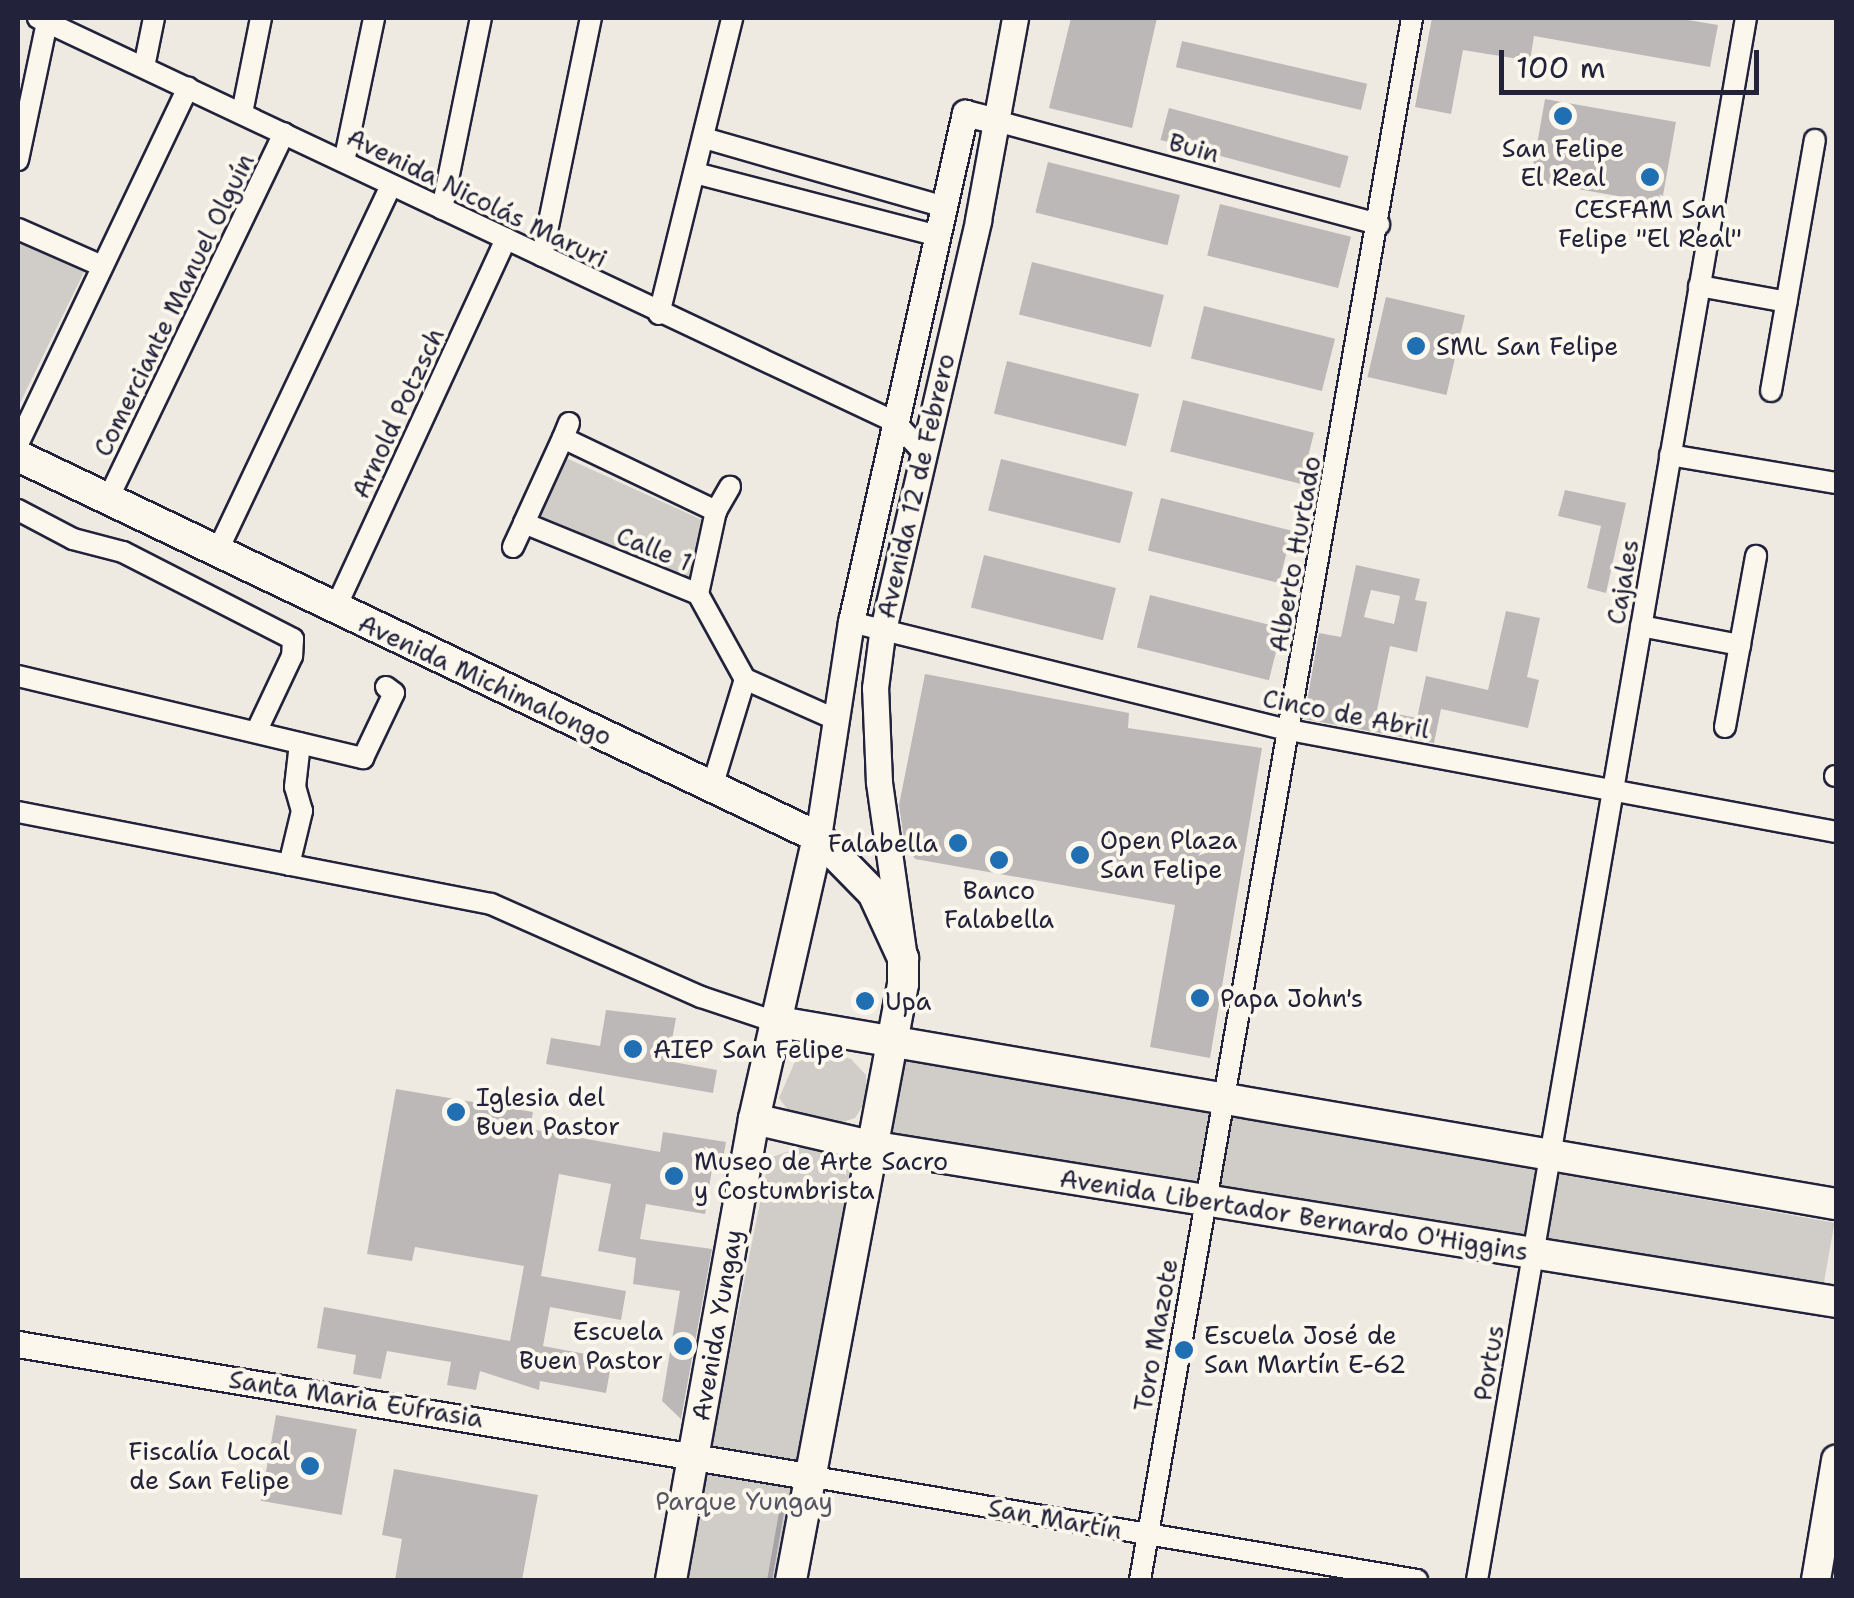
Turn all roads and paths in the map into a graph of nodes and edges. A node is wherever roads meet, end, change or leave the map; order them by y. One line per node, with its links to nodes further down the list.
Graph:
1 (154, 18): 11 (street)
2 (262, 18): 13 (street)
3 (374, 18): 19 (street)
4 (480, 18): 23 (street)
5 (592, 18): 28 (street)
6 (732, 18): 16 (street)
7 (1015, 18): 14 (street, Avenida 12 de Febrero)
8 (1412, 18): 24 (street, Alberto Hurtado)
9 (1746, 18): 30 (street, Cajales)
10 (45, 19): 11 (street, Avenida Nicolás Maruri); 18 (street)
11 (144, 66): 12 (street, Avenida Nicolás Maruri)
12 (188, 87): 13 (street, Avenida Nicolás Maruri); 29 (street)
13 (242, 113): 15 (street, Avenida Nicolás Maruri)
14 (996, 121): 22 (street, Avenida 12 de Febrero); 24 (street, Buin); 34 (street, Avenida 12 de Febrero)
15 (284, 133): 19 (street, Avenida Nicolás Maruri); 42 (street, Comerciante Manuel Olguín)
16 (704, 138): 20 (street); 22 (street)
17 (1815, 140): 31 (street)
18 (18, 160)
19 (344, 162): 21 (street, Avenida Nicolás Maruri)
20 (695, 173): 26 (street); 32 (street)
21 (391, 185): 23 (street, Avenida Nicolás Maruri); 47 (street)
22 (945, 207): 26 (street, Avenida 12 de Febrero)
23 (442, 209): 27 (street, Avenida Nicolás Maruri)
24 (1378, 224): 60 (street, Alberto Hurtado)
25 (18, 229): 29 (street)
26 (938, 236): 35 (street, Avenida 12 de Febrero)
27 (506, 239): 28 (street, Avenida Nicolás Maruri); 50 (street, Arnold Potzsch)
28 (542, 256): 32 (street, Avenida Nicolás Maruri)
29 (102, 266): 36 (street)
30 (1700, 286): 31 (street); 38 (street, Cajales)
31 (1786, 302): 33 (street)
32 (659, 314): 35 (street, Avenida Nicolás Maruri)
33 (1771, 391)
34 (932, 408): 35 (street); 37 (street, Avenida 12 de Febrero)
35 (895, 422): 37 (street, Avenida Nicolás Maruri); 51 (street, Avenida 12 de Febrero)
36 (18, 444)
37 (923, 452): 53 (street, Avenida 12 de Febrero)
38 (1670, 455): 40 (street); 52 (street, Cajales)
39 (18, 456): 42 (main road, Avenida Michimalongo)
40 (1836, 484)
41 (730, 488): 44 (street)
42 (108, 499): 47 (main road, Avenida Michimalongo)
43 (18, 510): 61 (street)
44 (716, 512): 45 (street); 49 (street)
45 (524, 524): 46 (street); 49 (street, Calle 1)
46 (514, 547)
47 (217, 552): 50 (main road, Avenida Michimalongo)
48 (1756, 556): 54 (street)
49 (698, 594): 56 (street, Calle 1)
50 (334, 608): 63 (main road, Avenida Michimalongo)
51 (851, 622): 53 (street, Cinco de Abril); 58 (street, Avenida 12 de Febrero)
52 (1641, 626): 54 (street); 64 (street, Cajales)
53 (882, 634): 60 (street, Cinco de Abril); 69 (street, Avenida 12 de Febrero)
54 (1740, 644): 59 (street)
55 (18, 676): 61 (street)
56 (745, 679): 58 (street); 63 (street)
57 (386, 687): 62 (street)
58 (835, 719): 67 (street, Avenida 12 de Febrero)
59 (1725, 727)
60 (1289, 730): 64 (street, Cinco de Abril); 72 (street, Alberto Hurtado)
61 (256, 732): 62 (street)
62 (300, 742): 68 (street)
63 (712, 787): 67 (main road, Avenida Michimalongo)
64 (1613, 790): 66 (street, Cinco de Abril); 75 (street, Cajales)
65 (18, 812): 68 (street)
66 (1836, 832)
67 (818, 837): 69 (main road, Avenida Michimalongo); 70 (main road, Avenida Yungay)
68 (289, 864): 70 (street)
69 (904, 958): 71 (main road)
70 (773, 1020): 71 (main road); 73 (main road, Avenida Yungay)
71 (890, 1041): 72 (main road); 74 (main road)
72 (1220, 1098): 75 (main road); 76 (street, Toro Mazote)
73 (754, 1118): 74 (main road, Avenida Libertador Bernardo O'Higgins); 81 (main road, Avenida Yungay)
74 (870, 1146): 76 (main road, Avenida Libertador Bernardo O'Higgins); 83 (main road)
75 (1550, 1155): 77 (main road); 78 (street, Portus)
76 (1204, 1200): 78 (main road, Avenida Libertador Bernardo O'Higgins); 84 (street, Toro Mazote)
77 (1836, 1204)
78 (1533, 1254): 79 (main road, Avenida Libertador Bernardo O'Higgins); 89 (street, Portus)
79 (1836, 1302)
80 (18, 1344): 81 (street, Santa Maria Eufrasia)
81 (693, 1458): 83 (street, San Martín); 85 (main road, Avenida Yungay)
82 (1836, 1460): 90 (main road)
83 (808, 1476): 84 (street, San Martín); 86 (main road)
84 (1148, 1535): 87 (street, Toro Mazote); 88 (street, San Martín)
85 (671, 1580)
86 (790, 1580)
87 (1140, 1580)
88 (1417, 1580)
89 (1477, 1580)
90 (1816, 1580)

